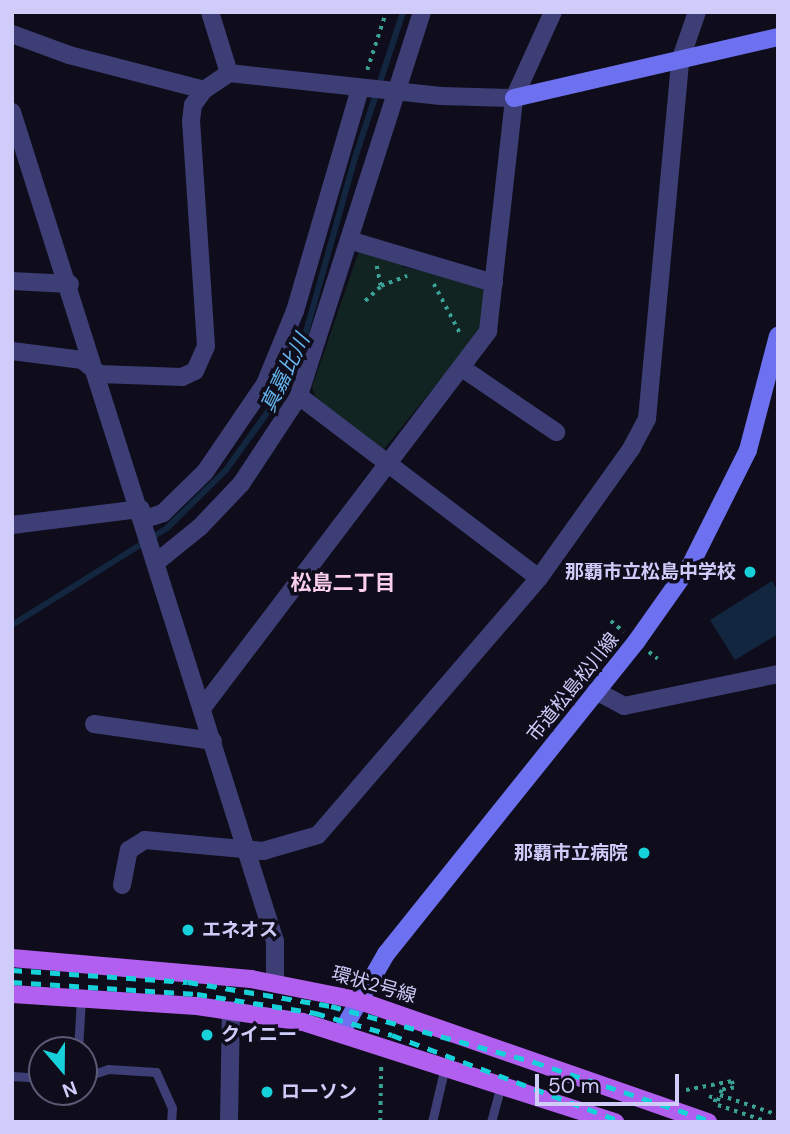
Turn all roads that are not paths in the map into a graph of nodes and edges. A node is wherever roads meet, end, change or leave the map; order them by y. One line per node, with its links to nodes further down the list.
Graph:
1 (210, 12): 8 (street)
2 (422, 12): 11 (street)
3 (553, 12): 12 (street)
4 (697, 12): 7 (street)
5 (12, 34): 10 (street)
6 (778, 37): 7 (street)
7 (680, 61): 12 (street); 28 (street)
8 (229, 73): 9 (street); 10 (street)
9 (363, 88): 11 (street); 25 (street)
10 (204, 90): 21 (street)
11 (391, 91): 12 (street); 14 (street)
12 (514, 98): 16 (street)
13 (12, 112): 17 (street)
14 (352, 241): 16 (street); 22 (street)
15 (12, 281): 17 (street)
16 (494, 283): 20 (street)
17 (70, 284): 21 (street)
18 (778, 336): 30 (street, 市道松島松川線)
19 (12, 351): 21 (street)
20 (461, 368): 23 (street); 24 (street)
21 (99, 374): 25 (street)
22 (299, 396): 24 (street); 27 (street)
23 (556, 432)
24 (387, 463): 28 (street); 31 (street)
25 (144, 518): 26 (street); 27 (street)
26 (12, 525)
27 (156, 556): 31 (street)
28 (539, 578): 34 (street)
29 (778, 674): 30 (street)
30 (596, 691): 40 (street, 市道松島松川線)
31 (203, 707): 33 (street)
32 (94, 724): 33 (street)
33 (213, 741): 34 (street)
34 (247, 849): 35 (street); 37 (street)
35 (122, 885)
36 (12, 958): 37 (main road, 環状2号線)
37 (275, 983): 40 (main road, 環状2号線)
38 (12, 994): 39 (main road)
39 (80, 998): 41 (main road); 43 (lane)
40 (357, 1000): 42 (street, 市道松島松川線); 47 (main road, 環状2号線)
41 (231, 1010): 42 (main road); 50 (street)
42 (342, 1031): 44 (main road)
43 (79, 1036)
44 (445, 1065): 46 (main road); 51 (lane)
45 (98, 1072): 49 (lane)
46 (501, 1083): 48 (main road); 52 (lane)
47 (715, 1106)
48 (590, 1117): 53 (main road)
49 (171, 1122)
50 (229, 1122)
51 (432, 1122)
52 (491, 1122)
53 (615, 1122)

